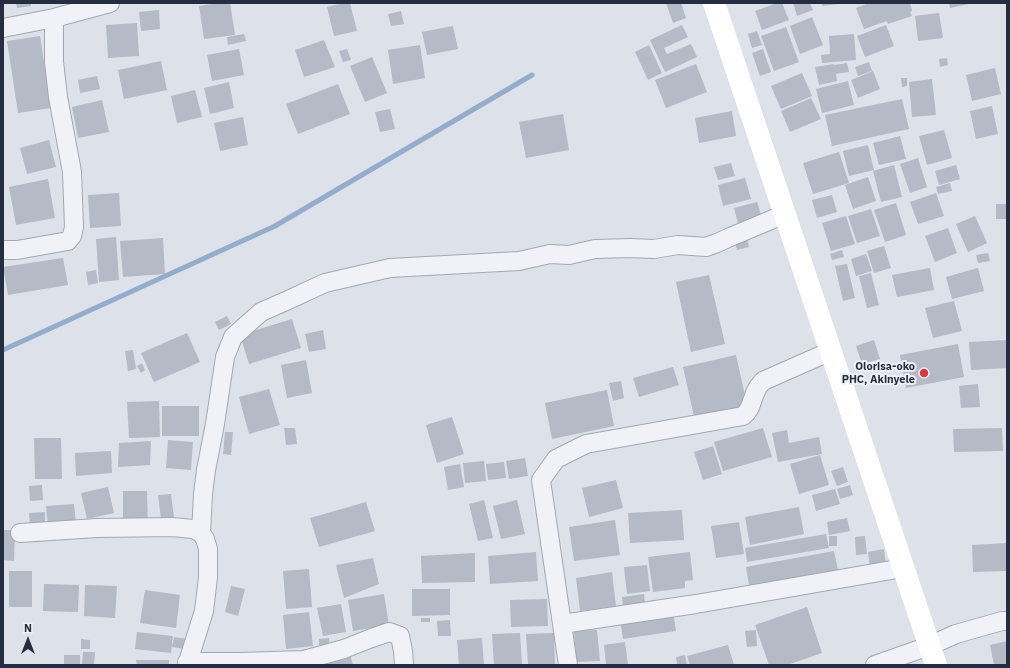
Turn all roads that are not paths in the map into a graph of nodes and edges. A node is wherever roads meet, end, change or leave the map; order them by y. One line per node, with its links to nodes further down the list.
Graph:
1 (110, 3): 3 (street)
2 (714, 3): 5 (main road)
3 (54, 18): 4 (street); 6 (street)
4 (3, 28)
5 (785, 214): 7 (main road); 9 (street)
6 (3, 250)
7 (831, 351): 10 (main road); 12 (street)
8 (20, 533): 9 (street)
9 (201, 533): 14 (street)
10 (903, 568): 12 (street); 13 (main road)
11 (1007, 621): 13 (street)
12 (562, 624): 16 (street)
13 (933, 655): 17 (street)
14 (187, 663): 15 (street)
15 (404, 665)
16 (568, 665)
17 (875, 665)

